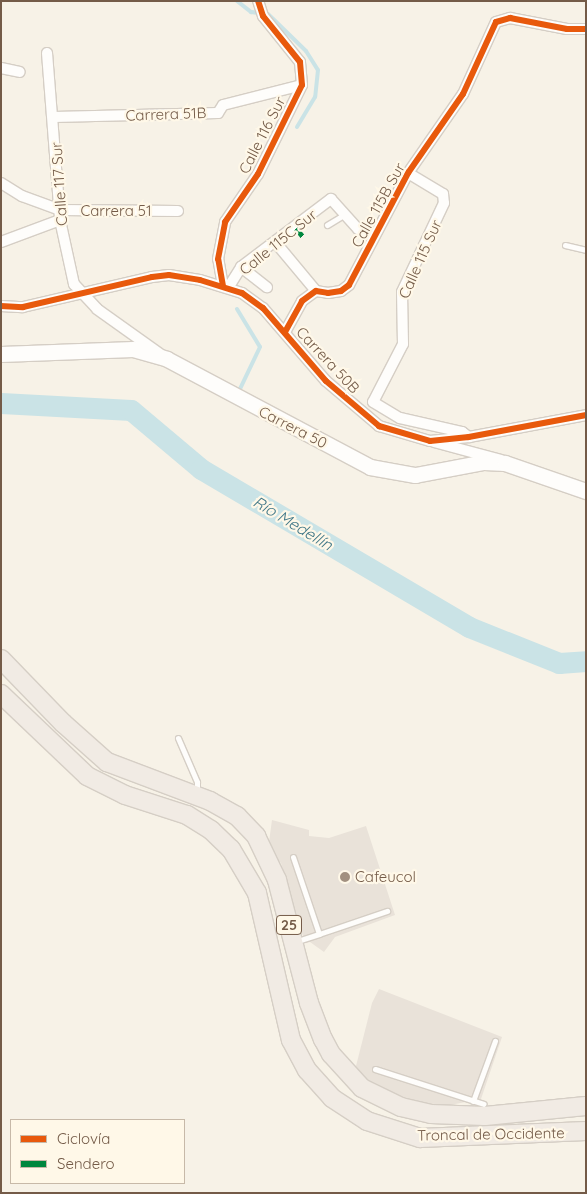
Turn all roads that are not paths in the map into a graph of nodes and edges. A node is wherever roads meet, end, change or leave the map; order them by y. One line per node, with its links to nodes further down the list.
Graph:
1 (258, 1): 6 (street, Calle 116 Sur)
2 (586, 29): 8 (street, Calle 115B Sur)
3 (47, 53): 7 (street, Calle 117 Sur)
4 (1, 68): 5 (street)
5 (20, 72)
6 (302, 85): 7 (street, Carrera 51B); 20 (street, Calle 116 Sur)
7 (54, 117): 12 (street, Calle 117 Sur)
8 (408, 173): 14 (street, Calle 115B Sur); 29 (street, Calle 115 Sur)
9 (1, 183): 12 (street, Carrera 51)
10 (178, 211): 12 (street, Carrera 51)
11 (345, 214): 13 (lane); 14 (street); 16 (street, Calle 115C Sur)
12 (60, 215): 15 (street); 23 (street, Calle 117 Sur)
13 (327, 225)
14 (374, 236): 22 (street, Calle 115B Sur)
15 (1, 242)
16 (276, 243): 19 (street, Calle 115C Sur); 22 (street)
17 (565, 245): 18 (lane)
18 (586, 250)
19 (241, 267): 20 (street, Calle 115C Sur); 21 (street)
20 (225, 287): 23 (street, Carrera 50B); 25 (street, Carrera 50B)
21 (267, 287)
22 (316, 291): 25 (street)
23 (82, 293): 24 (street, Carrera 50B); 27 (street, Calle 117 Sur)
24 (1, 306)
25 (285, 332): 30 (street, Carrera 50B)
26 (1, 354): 27 (main road, Carrera 50)
27 (167, 359): 31 (main road, Carrera 50)
28 (586, 415): 29 (street, Carrera 50B)
29 (469, 437): 30 (street, Carrera 50B)
30 (430, 441): 31 (street)
31 (512, 465): 32 (main road, Carrera 50)
32 (586, 491)
33 (1, 659): 36 (highway, Troncal de Occidente / 25)
34 (1, 694): 46 (highway, Troncal de Occidente / 25)
35 (178, 738): 36 (lane)
36 (197, 795): 40 (highway, Troncal de Occidente / 25)
37 (293, 857): 39 (lane)
38 (387, 911): 39 (lane)
39 (319, 934): 40 (lane)
40 (293, 943): 45 (highway, Troncal de Occidente / 25)
41 (495, 1041): 43 (lane)
42 (375, 1069): 43 (lane)
43 (473, 1101): 44 (lane)
44 (484, 1104)
45 (586, 1106)
46 (586, 1131)

